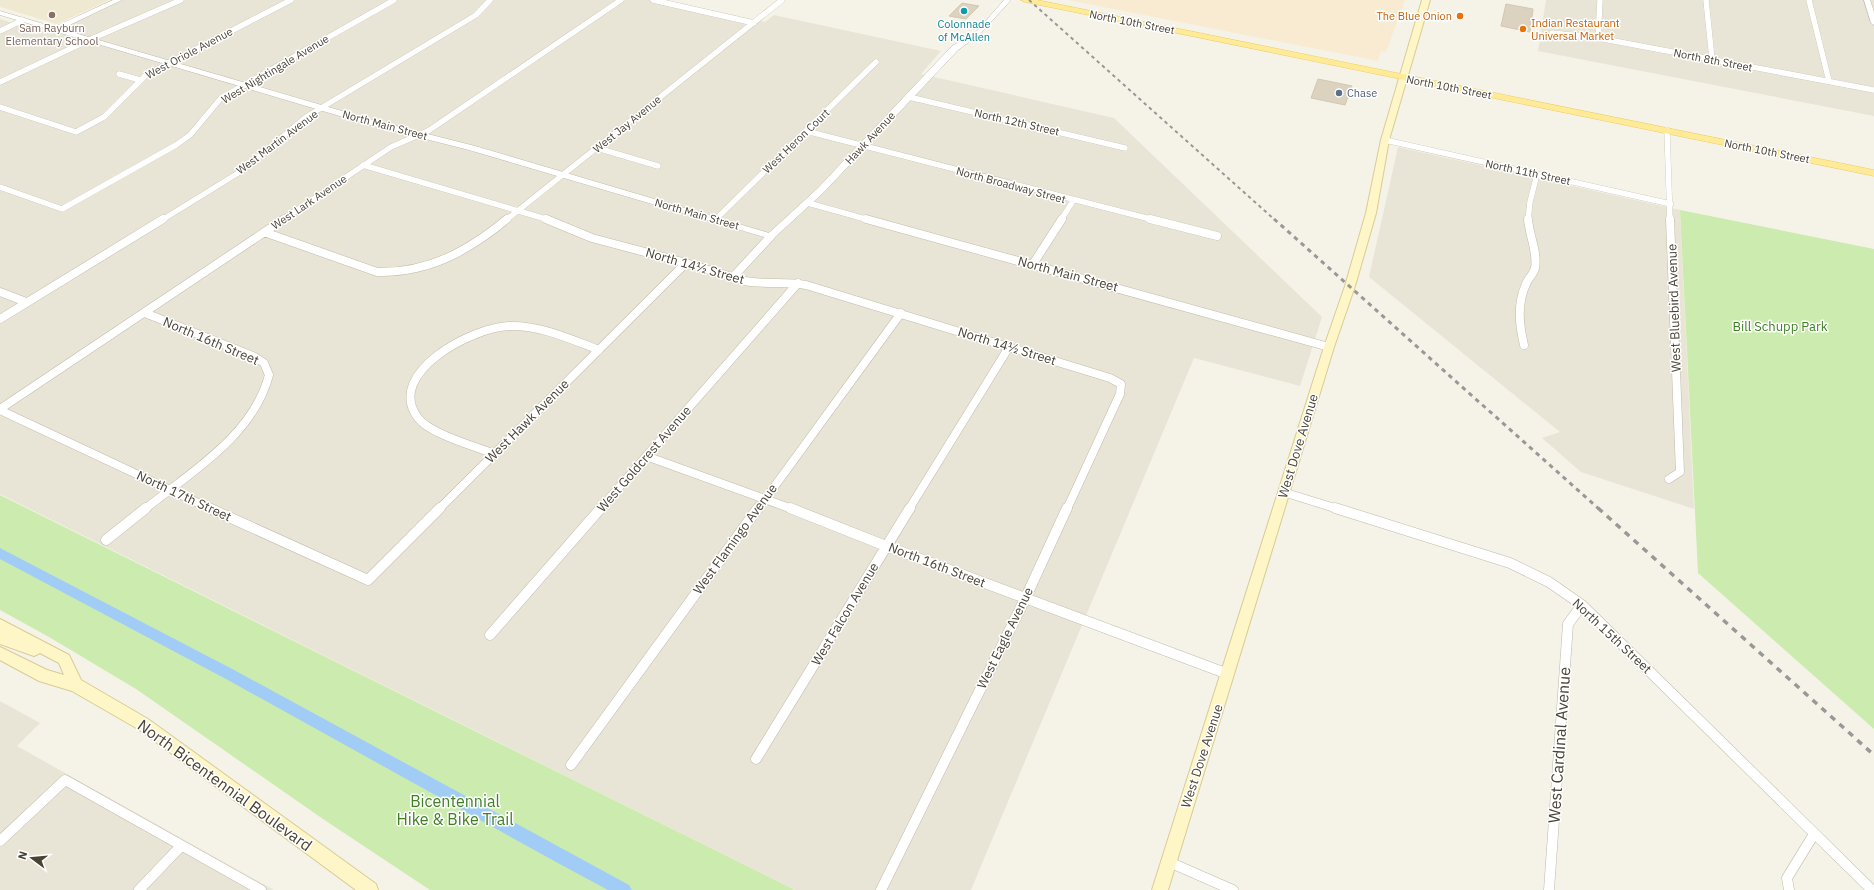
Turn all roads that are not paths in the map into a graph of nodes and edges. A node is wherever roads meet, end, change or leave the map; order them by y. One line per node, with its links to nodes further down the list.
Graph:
1 (118, 0): 20 (street)
2 (181, 0): 24 (street)
3 (291, 0): 27 (street, West Oriole Avenue)
4 (394, 0): 33 (street, West Nightingale Avenue)
5 (490, 0): 37 (street, West Martin Avenue)
6 (621, 0): 40 (street, West Lark Avenue)
7 (654, 0): 18 (street)
8 (782, 0): 18 (street, West Jay Avenue)
9 (1008, 0): 35 (street, Hawk Avenue)
10 (1024, 0): 29 (main road, North 10th Street)
11 (1426, 0): 29 (main road, West Dove Avenue)
12 (1600, 0): 23 (street)
13 (1706, 0): 25 (street)
14 (1809, 0): 31 (street)
15 (1867, 0): 19 (street)
16 (0, 13): 17 (street, North Main Street)
17 (23, 20): 20 (street, North Main Street); 21 (street)
18 (754, 23): 43 (street, West Jay Avenue)
19 (1874, 23)
20 (55, 29): 24 (street, North Main Street)
21 (0, 31)
22 (1552, 34): 23 (street, North 8th Street)
23 (1598, 38): 25 (street, North 8th Street)
24 (89, 40): 27 (street, North Main Street); 32 (street)
25 (1712, 59): 31 (street, North 8th Street)
26 (876, 62): 39 (street, West Heron Court)
27 (168, 63): 30 (street, West Oriole Avenue); 33 (street, North Main Street)
28 (119, 74): 30 (street)
29 (1404, 78): 38 (main road, North 10th Street); 41 (main road, West Dove Avenue)
30 (140, 80): 36 (street, West Oriole Avenue)
31 (1829, 81): 34 (street, North 8th Street)
32 (0, 82)
33 (243, 85): 37 (street, North Main Street); 50 (street, West Nightingale Avenue)
34 (1874, 90)
35 (909, 97): 42 (street, Hawk Avenue); 44 (street, North 12th Street)
36 (0, 107)
37 (322, 108): 40 (street, North Main Street); 64 (street, West Martin Avenue)
38 (1667, 130): 47 (main road, North 10th Street); 53 (street, West Bluebird Avenue)
39 (806, 131): 42 (street, North Broadway Street); 55 (street, West Heron Court)
40 (420, 135): 45 (street, West Lark Avenue); 48 (street, North Main Street)
41 (1385, 140): 49 (street, North 11th Street); 68 (main road, West Dove Avenue)
42 (863, 146): 51 (street, North Broadway Street); 52 (street, Hawk Avenue)
43 (597, 148): 46 (street); 48 (street, West Jay Avenue)
44 (1125, 148)
45 (363, 165): 54 (street, North 14½ Street); 56 (street, West Lark Avenue)
46 (658, 166)
47 (1874, 172)
48 (564, 174): 54 (street, West Jay Avenue); 55 (street, North Main Street)
49 (1537, 174): 53 (street, North 11th Street); 69 (street)
50 (0, 187)
51 (1073, 201): 58 (street, North Broadway Street); 60 (street)
52 (808, 203): 57 (street, Hawk Avenue); 60 (street, North Main Street)
53 (1671, 204): 76 (street, West Bluebird Avenue)
54 (518, 211): 56 (street, West Jay Avenue); 59 (street, North 14½ Street)
55 (716, 219): 57 (street, North Main Street)
56 (264, 232): 65 (street, West Lark Avenue)
57 (771, 236): 61 (street, Hawk Avenue)
58 (1217, 236)
59 (686, 262): 61 (street, North 14½ Street); 71 (street, West Hawk Avenue)
60 (1032, 264): 68 (street, North Main Street)
61 (733, 278): 62 (street, North 14½ Street)
62 (798, 283): 66 (street, North 14½ Street); 75 (street, West Goldcrest Avenue)
63 (0, 292): 64 (street)
64 (26, 302): 67 (street, West Martin Avenue)
65 (145, 313): 73 (street, West Lark Avenue); 77 (street, North 16th Street)
66 (901, 313): 70 (street, North 14½ Street); 79 (street, West Flamingo Avenue)
67 (0, 319)
68 (1329, 346): 78 (main road, West Dove Avenue)
69 (1524, 346)
70 (1010, 347): 72 (street, North 14½ Street); 81 (street, West Falcon Avenue)
71 (599, 350): 74 (street, West Hawk Avenue); 74 (street)
72 (1120, 384): 83 (street, West Eagle Avenue)
73 (0, 410): 77 (street, North 17th Street)
74 (494, 454): 82 (street, West Hawk Avenue)
75 (646, 456): 79 (street, North 16th Street); 86 (street, West Goldcrest Avenue)
76 (1669, 479)
77 (169, 490): 80 (street); 82 (street, North 17th Street)
78 (1283, 492): 84 (street, North 15th Street); 90 (main road, West Dove Avenue)
79 (764, 498): 81 (street, North 16th Street); 93 (street, West Flamingo Avenue)
80 (106, 540)
81 (886, 546): 83 (street, North 16th Street); 92 (street, West Falcon Avenue)
82 (368, 580)
83 (1025, 599): 90 (street, North 16th Street); 101 (street, West Eagle Avenue)
84 (1582, 605): 94 (street, North 15th Street); 104 (street, West Cardinal Avenue)
85 (0, 625): 89 (main road)
86 (490, 635)
87 (0, 638): 89 (main road)
88 (0, 653): 91 (main road, North Bicentennial Boulevard)
89 (64, 660): 91 (main road)
90 (1228, 674): 97 (main road, West Dove Avenue)
91 (76, 685): 100 (main road, North Bicentennial Boulevard)
92 (756, 759)
93 (571, 765)
94 (1814, 834): 105 (street); 106 (street, North 15th Street)
95 (0, 841): 96 (street)
96 (181, 846): 98 (street); 99 (street)
97 (1169, 862): 102 (main road, West Dove Avenue); 103 (street)
98 (139, 890)
99 (261, 890)
100 (370, 890)
101 (881, 890)
102 (1160, 890)
103 (1233, 890)
104 (1549, 890)
105 (1789, 890)
106 (1872, 890)

